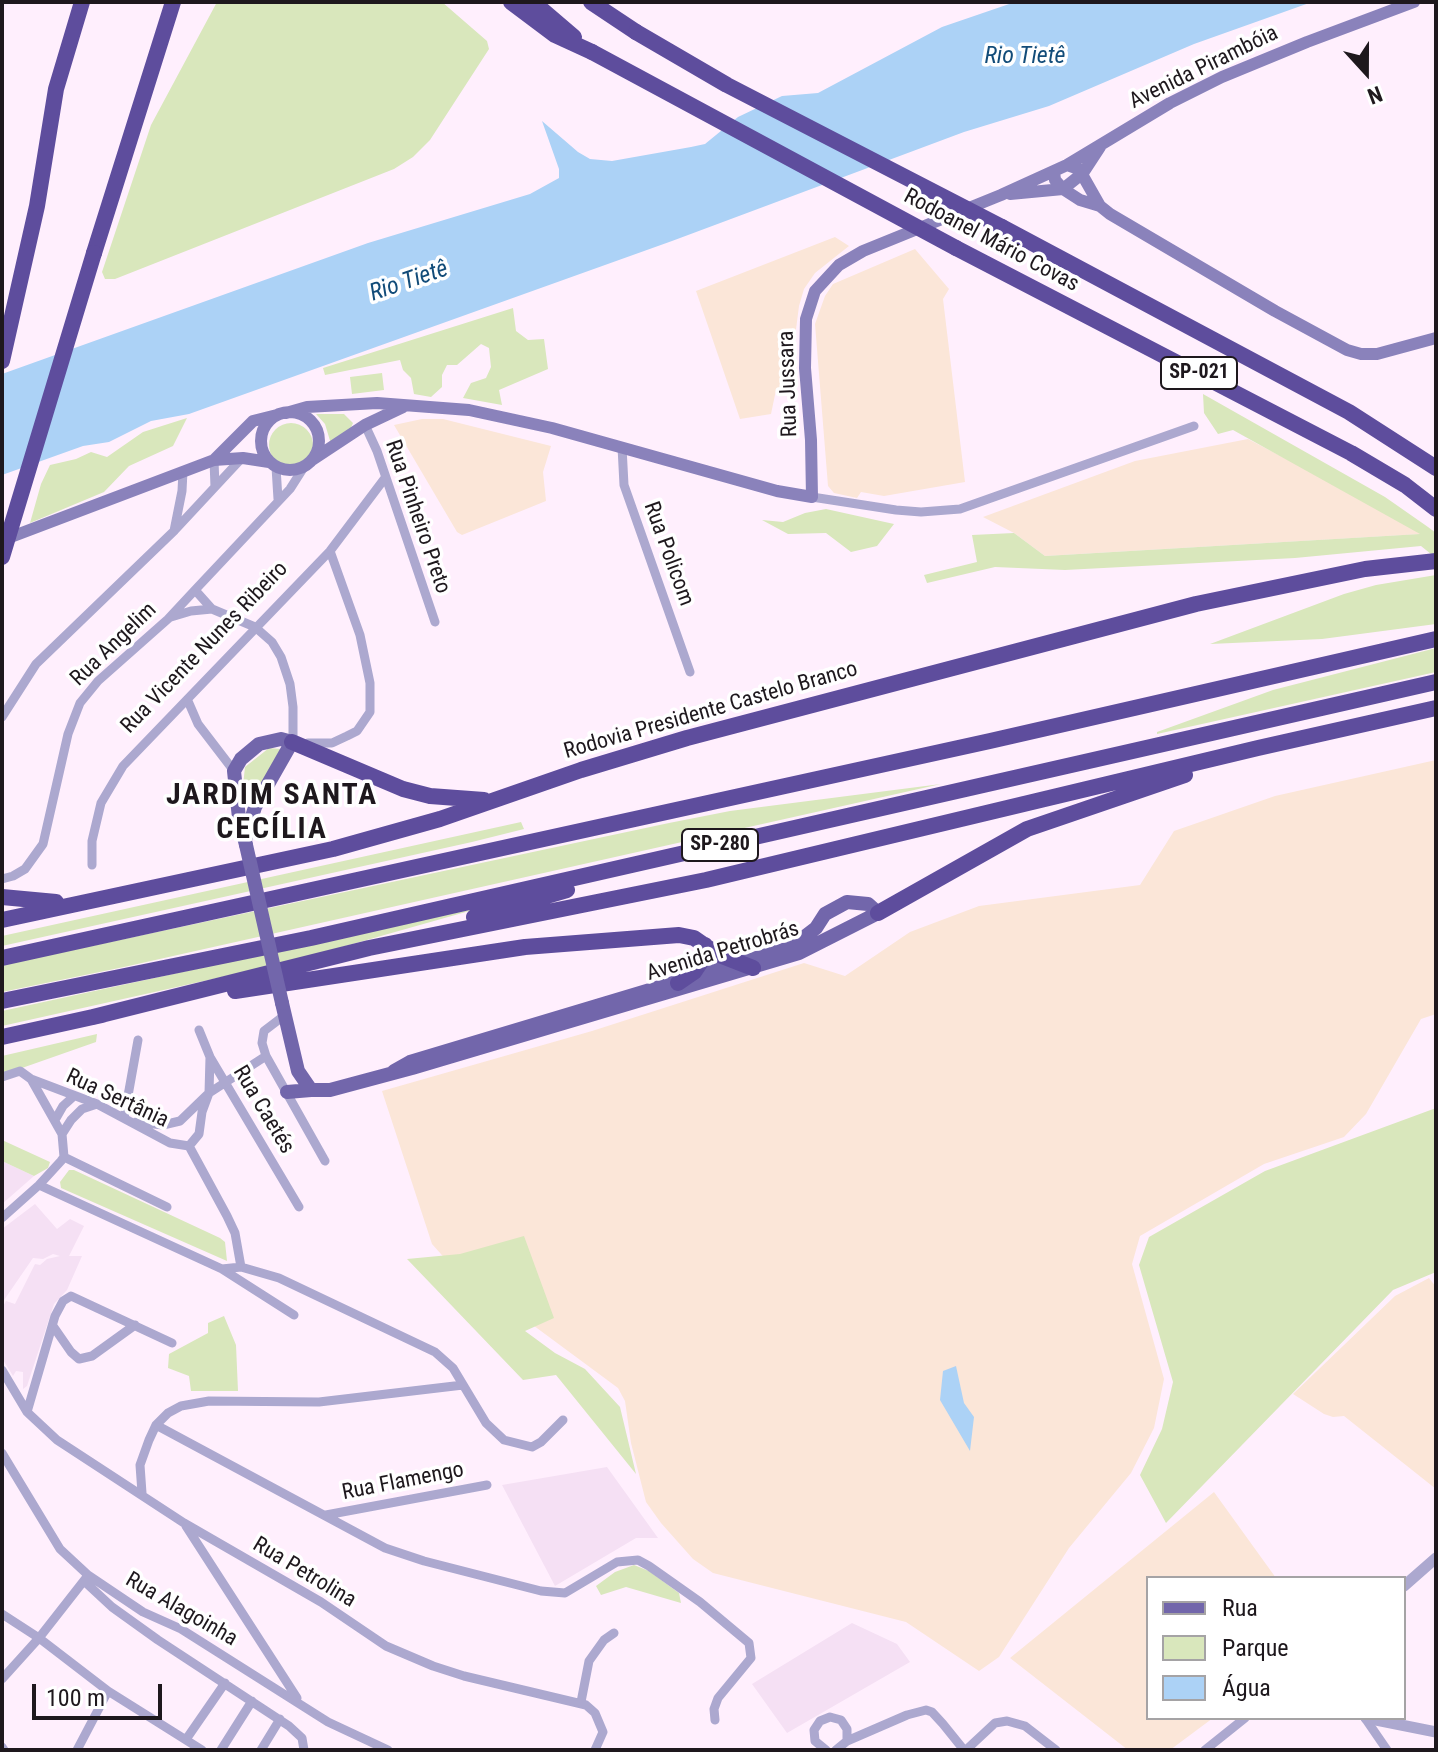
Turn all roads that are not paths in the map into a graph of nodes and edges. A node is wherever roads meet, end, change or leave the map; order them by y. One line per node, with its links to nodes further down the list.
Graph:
1 (82, 2): 16 (highway)
2 (173, 2): 37 (highway, bridge)
3 (511, 2): 7 (highway)
4 (533, 2): 7 (highway)
5 (591, 2): 27 (highway, Rodoanel Mário Covas / SP-021, bridge)
6 (1414, 2): 8 (main road, Avenida Pirambóia)
7 (558, 31): 33 (highway, Rodoanel Mário Covas / SP-021, bridge)
8 (1104, 141): 9 (main road, Avenida Pirambóia); 11 (main road, Avenida Pirambóia)
9 (1067, 165): 10 (main road, Rua Jussara); 11 (main road)
10 (1054, 171): 12 (main road); 13 (main road, Rua Jussara)
11 (1083, 173): 12 (main road, Avenida Pirambóia); 14 (main road)
12 (1063, 189): 13 (main road, Rua Jussara); 14 (main road)
13 (1001, 195): 31 (main road, Rua Jussara)
14 (1100, 206): 15 (main road)
15 (1436, 338)
16 (2, 361)
17 (351, 406): 18 (main road); 19 (main road); 20 (main road)
18 (406, 406): 20 (main road); 22 (main road)
19 (282, 414): 24 (main road); 25 (main road); 26 (main road)
20 (365, 425): 26 (main road); 29 (street, Rua Pinheiro Preto)
21 (1194, 426): 31 (street)
22 (622, 447): 31 (main road); 48 (street, Rua Policom)
23 (241, 459): 24 (main road); 25 (main road); 30 (street)
24 (214, 460): 28 (main road); 30 (street)
25 (272, 464): 26 (main road); 32 (street)
26 (308, 464): 32 (street, Rua Angelim)
27 (1436, 468)
28 (183, 471): 34 (street); 35 (main road)
29 (385, 478): 36 (street, Rua Vicente Nunes Ribeiro); 43 (street, Rua Pinheiro Preto)
30 (215, 487): 34 (street)
31 (812, 497)
32 (278, 499): 39 (street, Rua Angelim)
33 (1436, 509)
34 (174, 531): 52 (street)
35 (2, 540)
36 (330, 551): 44 (street, Rua Vicente Nunes Ribeiro); 53 (street)
37 (2, 557)
38 (1436, 561): 56 (highway, Rodovia Presidente Castelo Branco)
39 (195, 590): 40 (street); 41 (street, Rua Angelim)
40 (212, 609): 41 (street); 42 (street)
41 (168, 619): 62 (street, Rua Angelim)
42 (240, 621): 44 (street); 45 (street)
43 (435, 622)
44 (255, 627): 45 (street, Rua Vicente Nunes Ribeiro); 47 (street)
45 (244, 639): 47 (street); 50 (street, Rua Vicente Nunes Ribeiro)
46 (1436, 639): 69 (highway, SP-280)
47 (272, 642): 53 (street)
48 (690, 672)
49 (1436, 682): 60 (highway, SP-280)
50 (188, 701): 55 (street); 61 (street, Rua Vicente Nunes Ribeiro)
51 (1431, 710): 54 (highway)
52 (2, 717)
53 (292, 742): 55 (main road); 56 (highway); 58 (main road)
54 (1258, 748): 65 (highway); 68 (highway)
55 (234, 771): 57 (main road)
56 (493, 801): 63 (highway, Rodovia Presidente Castelo Branco)
57 (237, 806): 58 (main road); 59 (main road)
58 (255, 807): 59 (main road)
59 (246, 842): 73 (main road, bridge)
60 (731, 842): 68 (highway); 72 (highway, SP-280)
61 (92, 865)
62 (2, 879)
63 (123, 895): 64 (highway); 66 (highway, Rodovia Presidente Castelo Branco)
64 (6, 898)
65 (878, 913): 70 (main road, Avenida Petrobrás); 70 (main road, Avenida Petrobrás)
66 (2, 920)
67 (705, 945): 70 (highway); 71 (highway); 74 (highway)
68 (369, 948): 74 (highway)
69 (2, 958)
70 (746, 966): 71 (main road, Avenida Petrobrás); 81 (main road, Avenida Petrobrás)
71 (678, 983): 81 (main road, Avenida Petrobrás)
72 (2, 1001)
73 (283, 1009): 78 (street); 80 (main road)
74 (93, 1017): 76 (highway)
75 (199, 1030): 79 (street, Rua Caetés)
76 (2, 1037)
77 (138, 1040): 91 (street)
78 (266, 1056): 84 (street); 86 (street)
79 (210, 1057): 84 (street, Rua Caetés); 87 (street, Rua Sertânia)
80 (298, 1071): 85 (main road); 86 (main road)
81 (394, 1071): 85 (main road, Avenida Petrobrás)
82 (2, 1077): 83 (street, Rua Sertânia)
83 (31, 1079): 88 (street, Rua Sertânia); 90 (street)
84 (226, 1081): 87 (street); 98 (street, Rua Caetés)
85 (311, 1090): 86 (main road, Avenida Petrobrás)
86 (287, 1092): 95 (street)
87 (209, 1093): 91 (street); 93 (street, Rua Sertânia)
88 (74, 1096): 89 (street, Rua Sertânia); 90 (street)
89 (97, 1104): 91 (street, Rua Sertânia); 92 (street)
90 (55, 1120): 92 (street)
91 (129, 1120): 93 (street, Rua Sertânia)
92 (62, 1134): 94 (street)
93 (189, 1146): 100 (street, Rua Sertânia)
94 (64, 1157): 96 (street); 97 (street)
95 (325, 1161)
96 (39, 1185): 99 (street); 101 (street)
97 (167, 1207)
98 (299, 1207)
99 (2, 1218)
100 (241, 1267): 101 (street); 107 (street)
101 (222, 1269): 102 (street)
102 (294, 1315)
103 (135, 1325): 104 (street); 104 (street); 105 (street)
104 (53, 1326): 108 (street)
105 (172, 1343)
106 (2, 1370): 108 (street, Rua Petrolina)
107 (463, 1385): 109 (street); 110 (street)
108 (27, 1412): 113 (street, Rua Petrolina)
109 (563, 1420)
110 (156, 1425): 113 (street); 114 (street)
111 (2, 1453): 117 (street, Rua Alagoinha)
112 (487, 1485): 114 (street, Rua Flamengo)
113 (142, 1493): 115 (street, Rua Petrolina)
114 (326, 1515): 131 (street)
115 (184, 1523): 128 (street); 129 (street, Rua Petrolina)
116 (1436, 1558): 118 (street)
117 (86, 1578): 119 (street, Rua Alagoinha); 121 (street); 123 (street)
118 (1406, 1584)
119 (143, 1612): 121 (street); 128 (street, Rua Alagoinha)
120 (2, 1614): 123 (street)
121 (135, 1624): 125 (street)
122 (614, 1633): 129 (street)
123 (39, 1638): 124 (street); 126 (street)
124 (2, 1679)
125 (225, 1683): 127 (street); 136 (street)
126 (108, 1691): 136 (street); 138 (street)
127 (252, 1701): 130 (street); 140 (street)
128 (299, 1702): 143 (street, Rua Alagoinha)
129 (581, 1702): 144 (street)
130 (280, 1719): 141 (street); 142 (street)
131 (715, 1720)
132 (1242, 1720): 149 (street)
133 (1367, 1720): 150 (street)
134 (1376, 1720): 135 (street)
135 (1436, 1732)
136 (187, 1738): 139 (street)
137 (847, 1741): 145 (street); 146 (street); 147 (street)
138 (77, 1750)
139 (202, 1750)
140 (221, 1750)
141 (261, 1750)
142 (304, 1750)
143 (388, 1750)
144 (595, 1750)
145 (826, 1750)
146 (836, 1750)
147 (965, 1750): 148 (street)
148 (1056, 1750)
149 (1205, 1750)
150 (1387, 1750)

